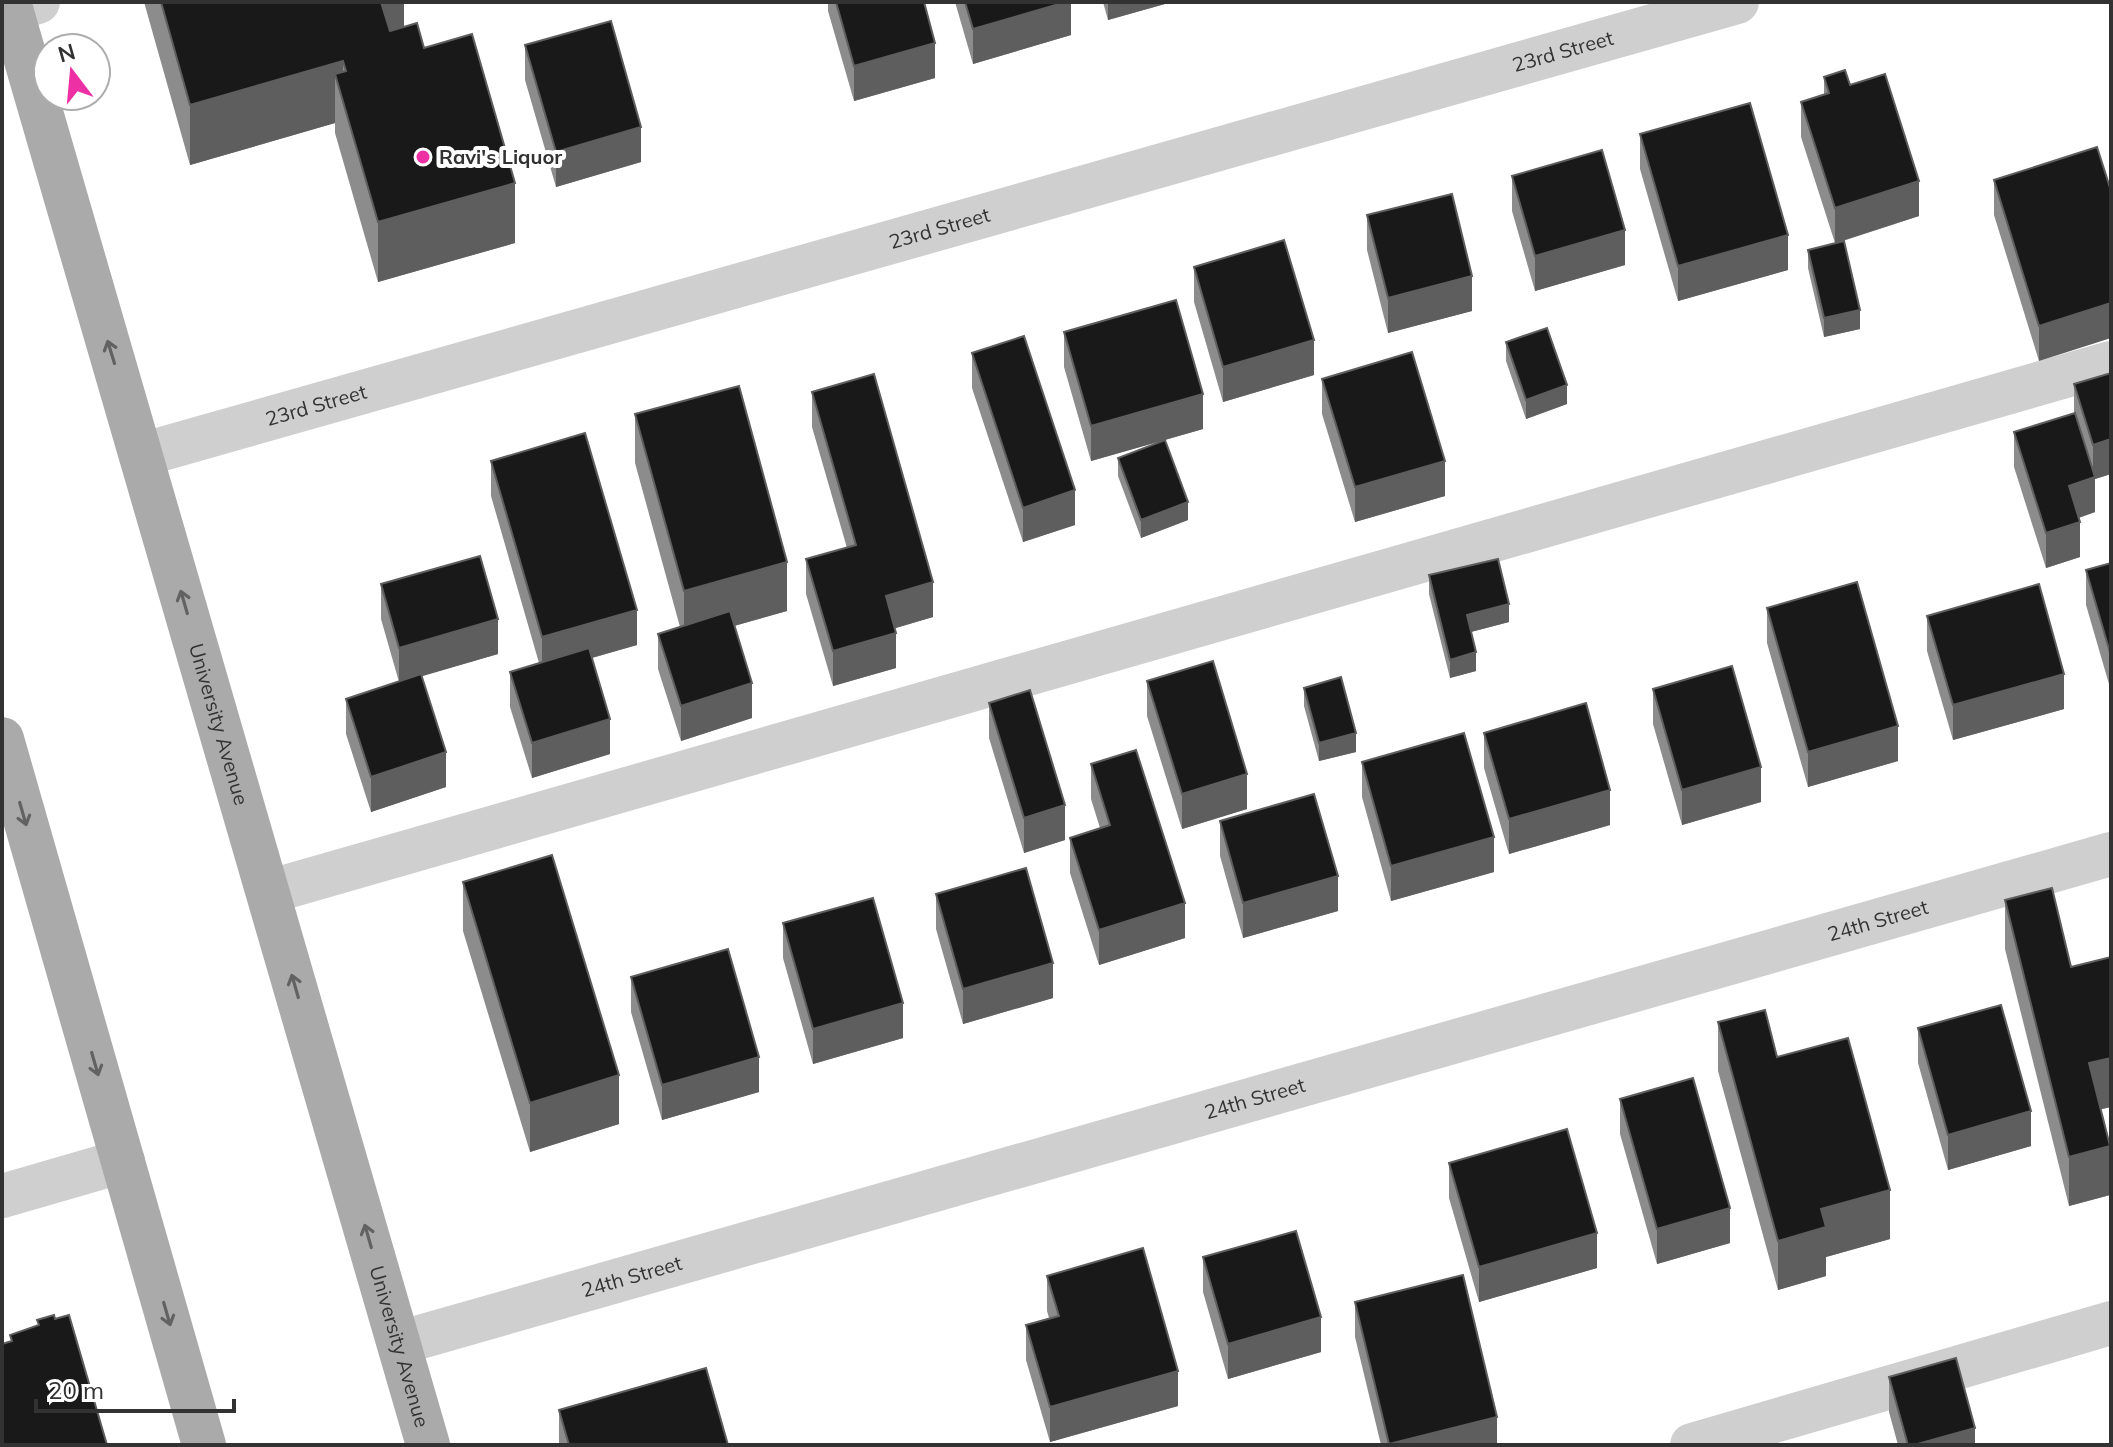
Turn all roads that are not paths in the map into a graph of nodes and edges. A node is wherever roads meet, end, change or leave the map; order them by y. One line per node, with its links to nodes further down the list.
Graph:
1 (1737, 2): 4 (street, 23rd Street)
2 (19, 5): 4 (main road, University Avenue, one-way to 2)
3 (2111, 363): 7 (street)
4 (141, 455): 7 (main road, University Avenue, one-way to 4)
5 (2, 739): 8 (main road, one-way to 8)
6 (2111, 854): 11 (street, 24th Street)
7 (268, 892): 11 (main road, University Avenue, one-way to 7)
8 (123, 1161): 9 (street); 12 (main road, one-way to 12)
9 (2, 1196)
10 (2111, 1323): 14 (street)
11 (399, 1343): 13 (main road, University Avenue)
12 (204, 1445)
13 (428, 1445)
14 (1692, 1445)

